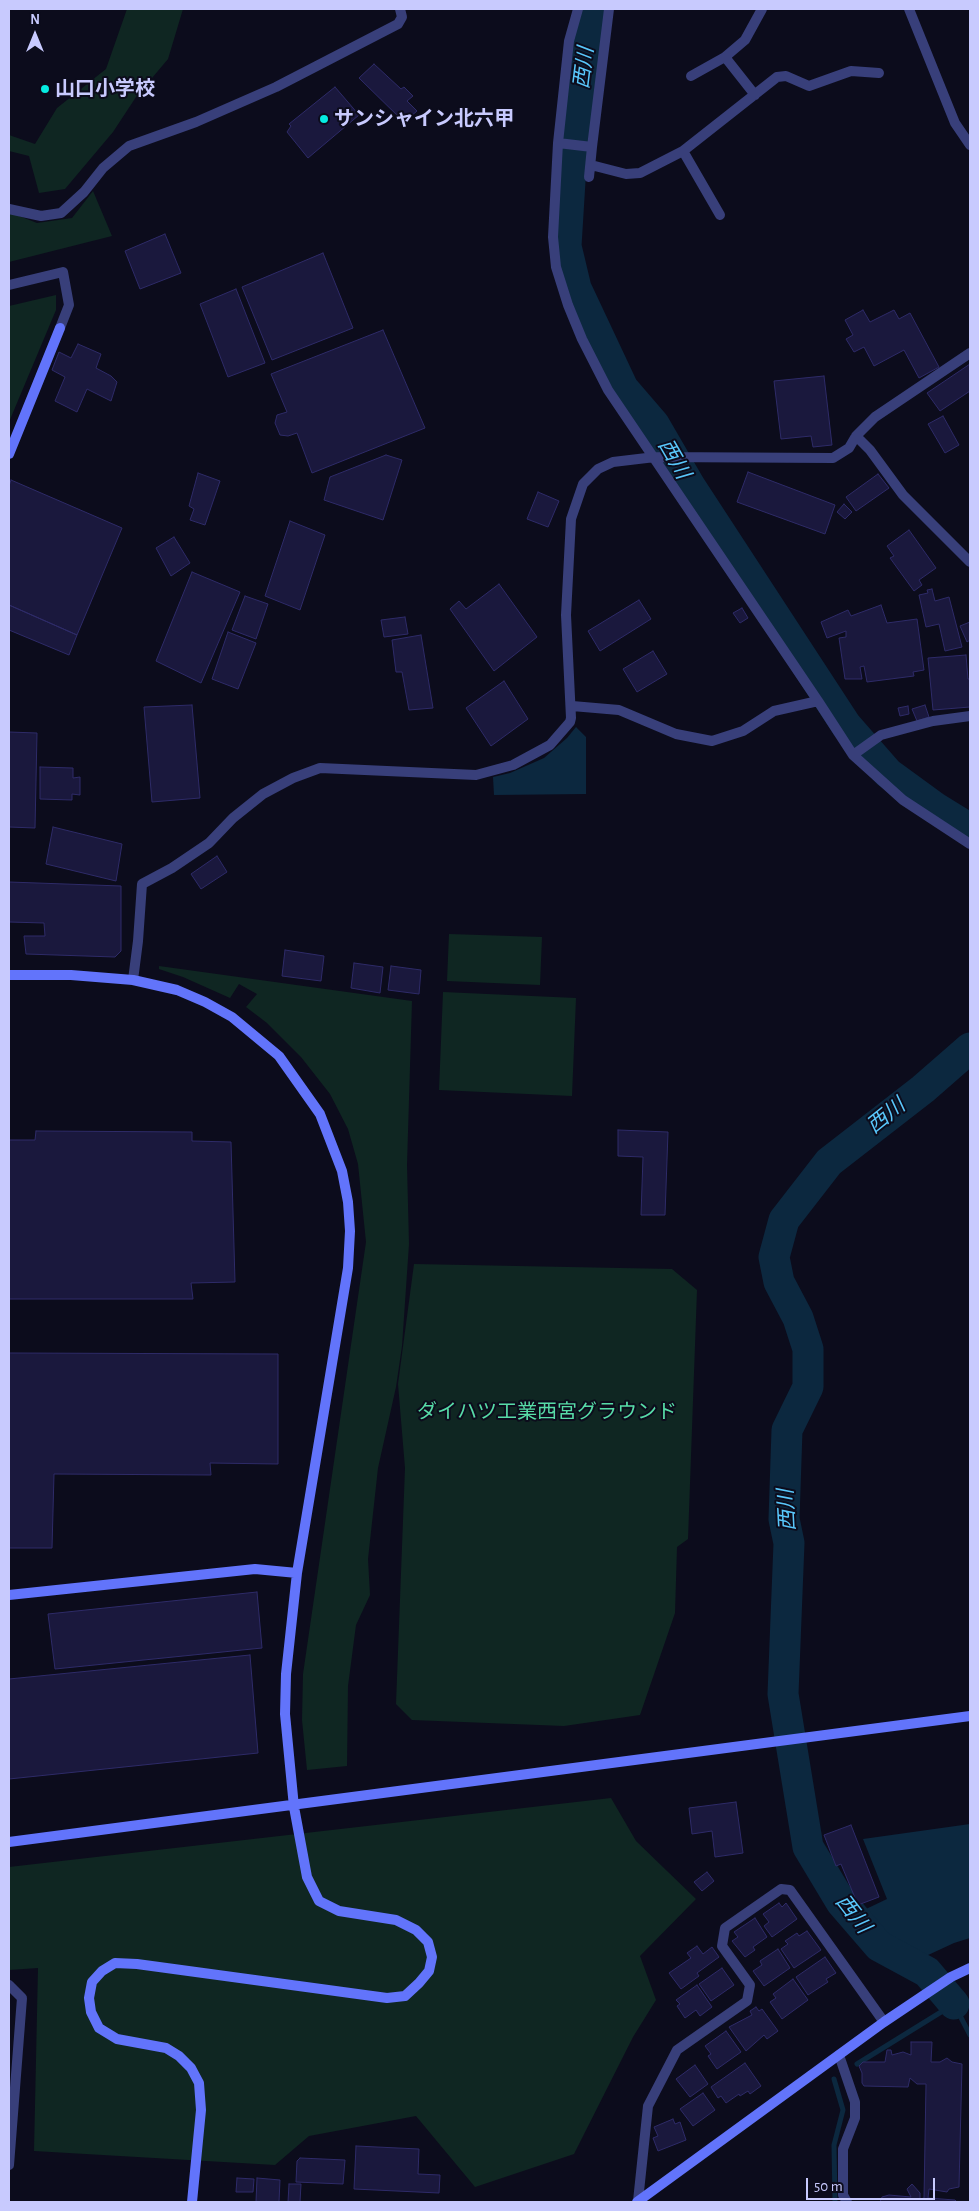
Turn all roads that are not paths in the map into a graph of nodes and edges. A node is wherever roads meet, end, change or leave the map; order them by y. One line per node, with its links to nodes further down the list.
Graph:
1 (400, 9): 16 (street)
2 (578, 9): 10 (street)
3 (609, 9): 12 (street)
4 (762, 9): 6 (street)
5 (909, 9): 11 (street)
6 (725, 57): 8 (street); 9 (street)
7 (879, 73): 9 (street)
8 (691, 76)
9 (755, 95): 13 (street)
10 (561, 143): 12 (street); 22 (street)
11 (970, 145)
12 (589, 147): 14 (street)
13 (683, 151): 14 (street); 17 (street)
14 (591, 165): 15 (street)
15 (589, 177)
16 (9, 209)
17 (720, 215)
18 (9, 286): 21 (street)
19 (970, 353): 20 (street)
20 (856, 436): 22 (street); 23 (street)
21 (9, 454)
22 (659, 457): 24 (street); 25 (street)
23 (970, 562)
24 (818, 701): 25 (street); 27 (street)
25 (572, 706): 30 (street)
26 (970, 716): 27 (street)
27 (853, 755): 28 (street)
28 (970, 844)
29 (9, 975): 30 (street)
30 (133, 980): 31 (street)
31 (297, 1573): 32 (street); 34 (street)
32 (9, 1595)
33 (970, 1716): 34 (street)
34 (294, 1807): 35 (street); 42 (street)
35 (9, 1842)
36 (970, 1968): 38 (street)
37 (9, 1985): 40 (street)
38 (884, 2022): 39 (street); 43 (street)
39 (839, 2055): 43 (street); 44 (street)
40 (11, 2124): 41 (street)
41 (9, 2165)
42 (192, 2202)
43 (638, 2202)
44 (847, 2202)

